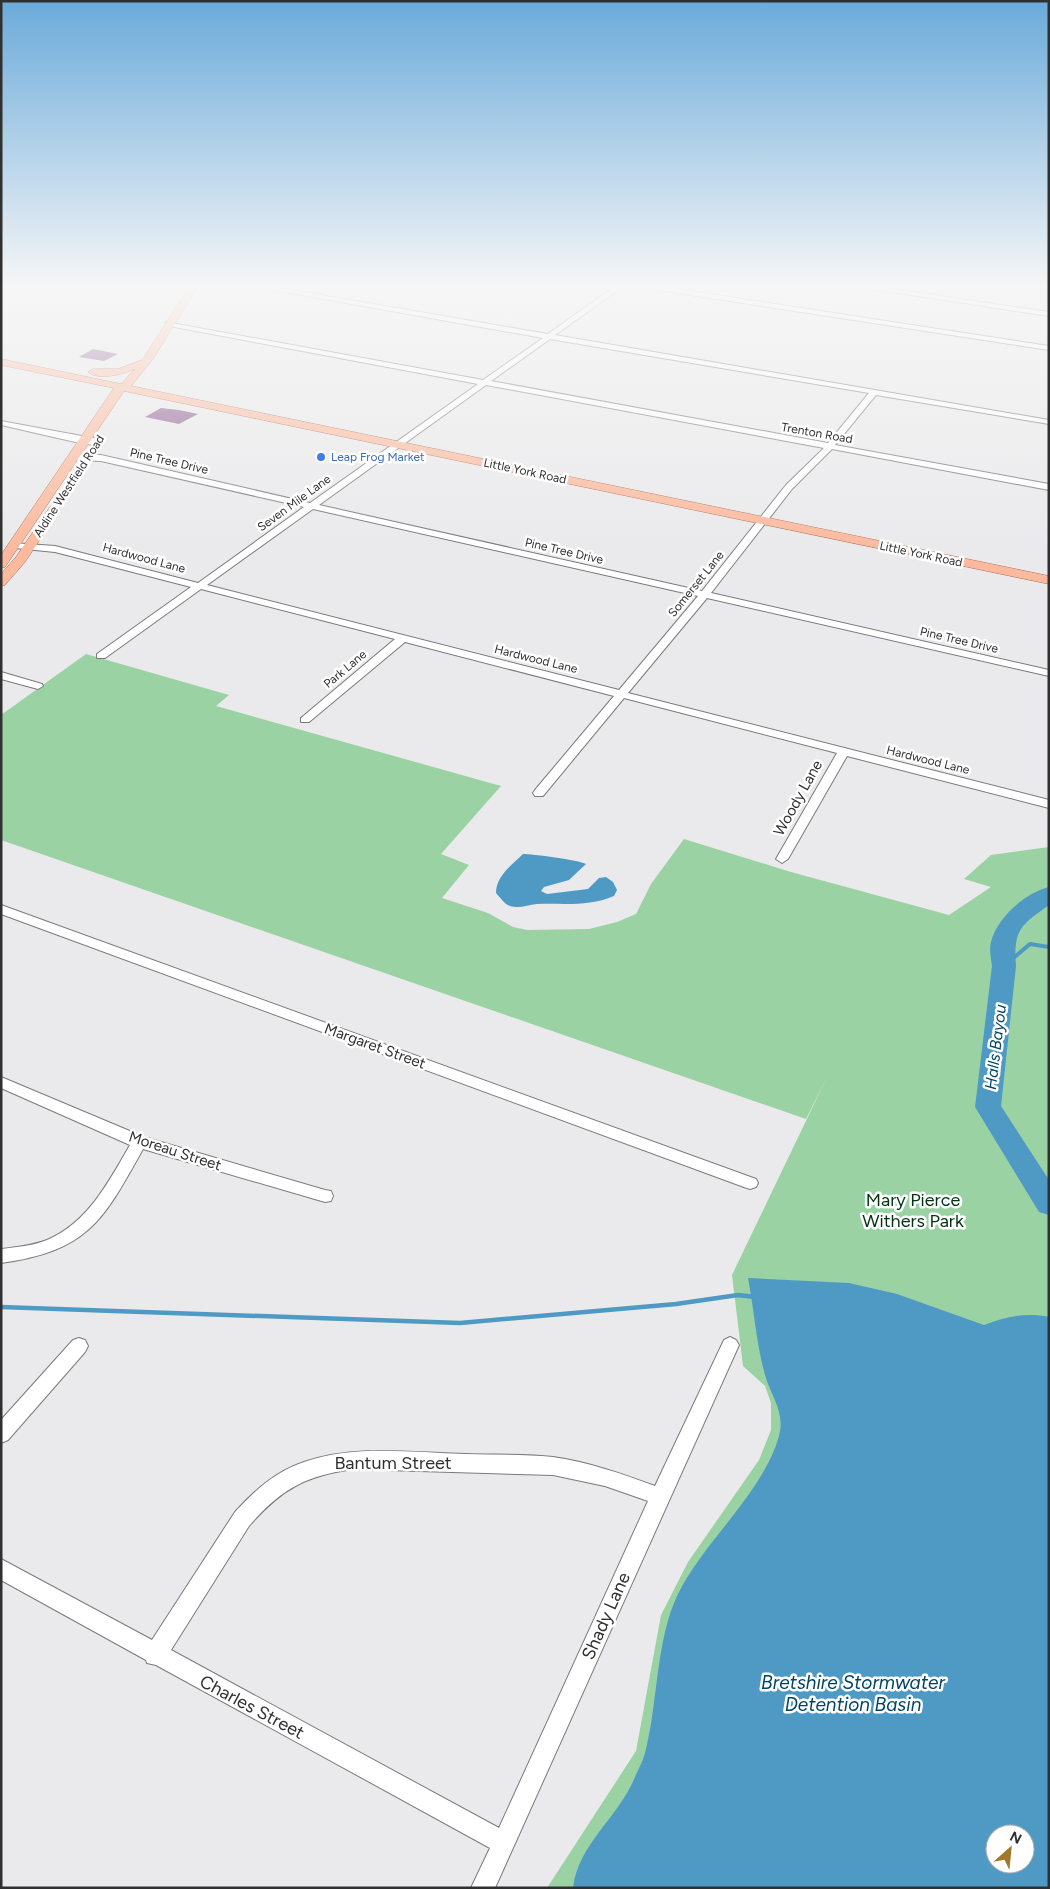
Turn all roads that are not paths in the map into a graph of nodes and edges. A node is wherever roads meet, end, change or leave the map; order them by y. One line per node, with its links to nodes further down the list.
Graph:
1 (57, 371): 9 (main road, Little York Road)
2 (88, 371): 8 (main road, Little York Road)
3 (121, 371): 8 (main road)
4 (139, 371): 9 (main road, Aldine Westfield Road)
5 (420, 371): 10 (street, Trenton Road)
6 (500, 371): 10 (street, Seven Mile Lane)
7 (751, 371): 11 (street)
8 (92, 372): 9 (main road, Little York Road)
9 (130, 383): 12 (main road, Little York Road); 14 (main road, Aldine Westfield Road); 18 (main road, Little York Road); 19 (main road, Aldine Westfield Road)
10 (483, 383): 18 (street, Seven Mile Lane); 22 (street, Trenton Road)
11 (874, 392): 15 (street); 22 (street, Somerset Lane)
12 (163, 395): 13 (main road); 21 (main road, Little York Road)
13 (127, 400)
14 (114, 415)
15 (1049, 422)
16 (1, 423): 19 (street)
17 (106, 429): 20 (main road, Aldine Westfield Road)
18 (410, 436): 21 (street, Seven Mile Lane); 27 (main road, Little York Road)
19 (84, 441): 20 (street); 23 (main road, Aldine Westfield Road)
20 (98, 442): 23 (main road, Aldine Westfield Road)
21 (399, 443): 26 (street, Seven Mile Lane); 27 (main road, Little York Road)
22 (830, 447): 24 (street, Trenton Road); 27 (street, Somerset Lane)
23 (81, 460): 26 (street, Pine Tree Drive); 28 (main road, Aldine Westfield Road)
24 (1049, 487)
25 (60, 499): 29 (main road, Aldine Westfield Road)
26 (311, 506): 34 (street, Seven Mile Lane); 35 (street, Pine Tree Drive)
27 (766, 517): 31 (main road, Little York Road); 32 (main road, Little York Road); 35 (street, Somerset Lane)
28 (15, 545): 29 (street, Hardwood Lane); 30 (main road, Aldine Westfield Road)
29 (30, 546): 33 (main road, Aldine Westfield Road); 34 (street, Hardwood Lane)
30 (1, 564)
31 (1049, 569)
32 (1049, 580)
33 (1, 582)
34 (199, 587): 36 (street, Hardwood Lane); 37 (street, Seven Mile Lane)
35 (704, 595): 38 (street, Pine Tree Drive); 41 (street, Somerset Lane)
36 (402, 639): 41 (street, Hardwood Lane); 42 (street, Park Lane)
37 (101, 656)
38 (1049, 673)
39 (1, 675): 40 (street)
40 (38, 686)
41 (620, 695): 43 (street, Hardwood Lane); 44 (street, Somerset Lane)
42 (305, 720)
43 (843, 753): 45 (street, Hardwood Lane); 46 (street, Woody Lane)
44 (539, 793)
45 (1049, 804)
46 (782, 859)
47 (1, 908): 50 (street, Margaret Street)
48 (1, 1082): 49 (street, Moreau Street)
49 (138, 1142): 51 (street, Moreau Street); 52 (street)
50 (750, 1184)
51 (324, 1196)
52 (1, 1256)
53 (730, 1345): 56 (street, Shady Lane)
54 (79, 1346): 55 (street)
55 (1, 1434)
56 (659, 1496): 58 (street, Bantum Street); 59 (street, Shady Lane)
57 (1, 1569): 58 (street, Charles Street)
58 (155, 1655): 59 (street, Charles Street)
59 (504, 1843): 60 (street, Shady Lane)
60 (483, 1888)

